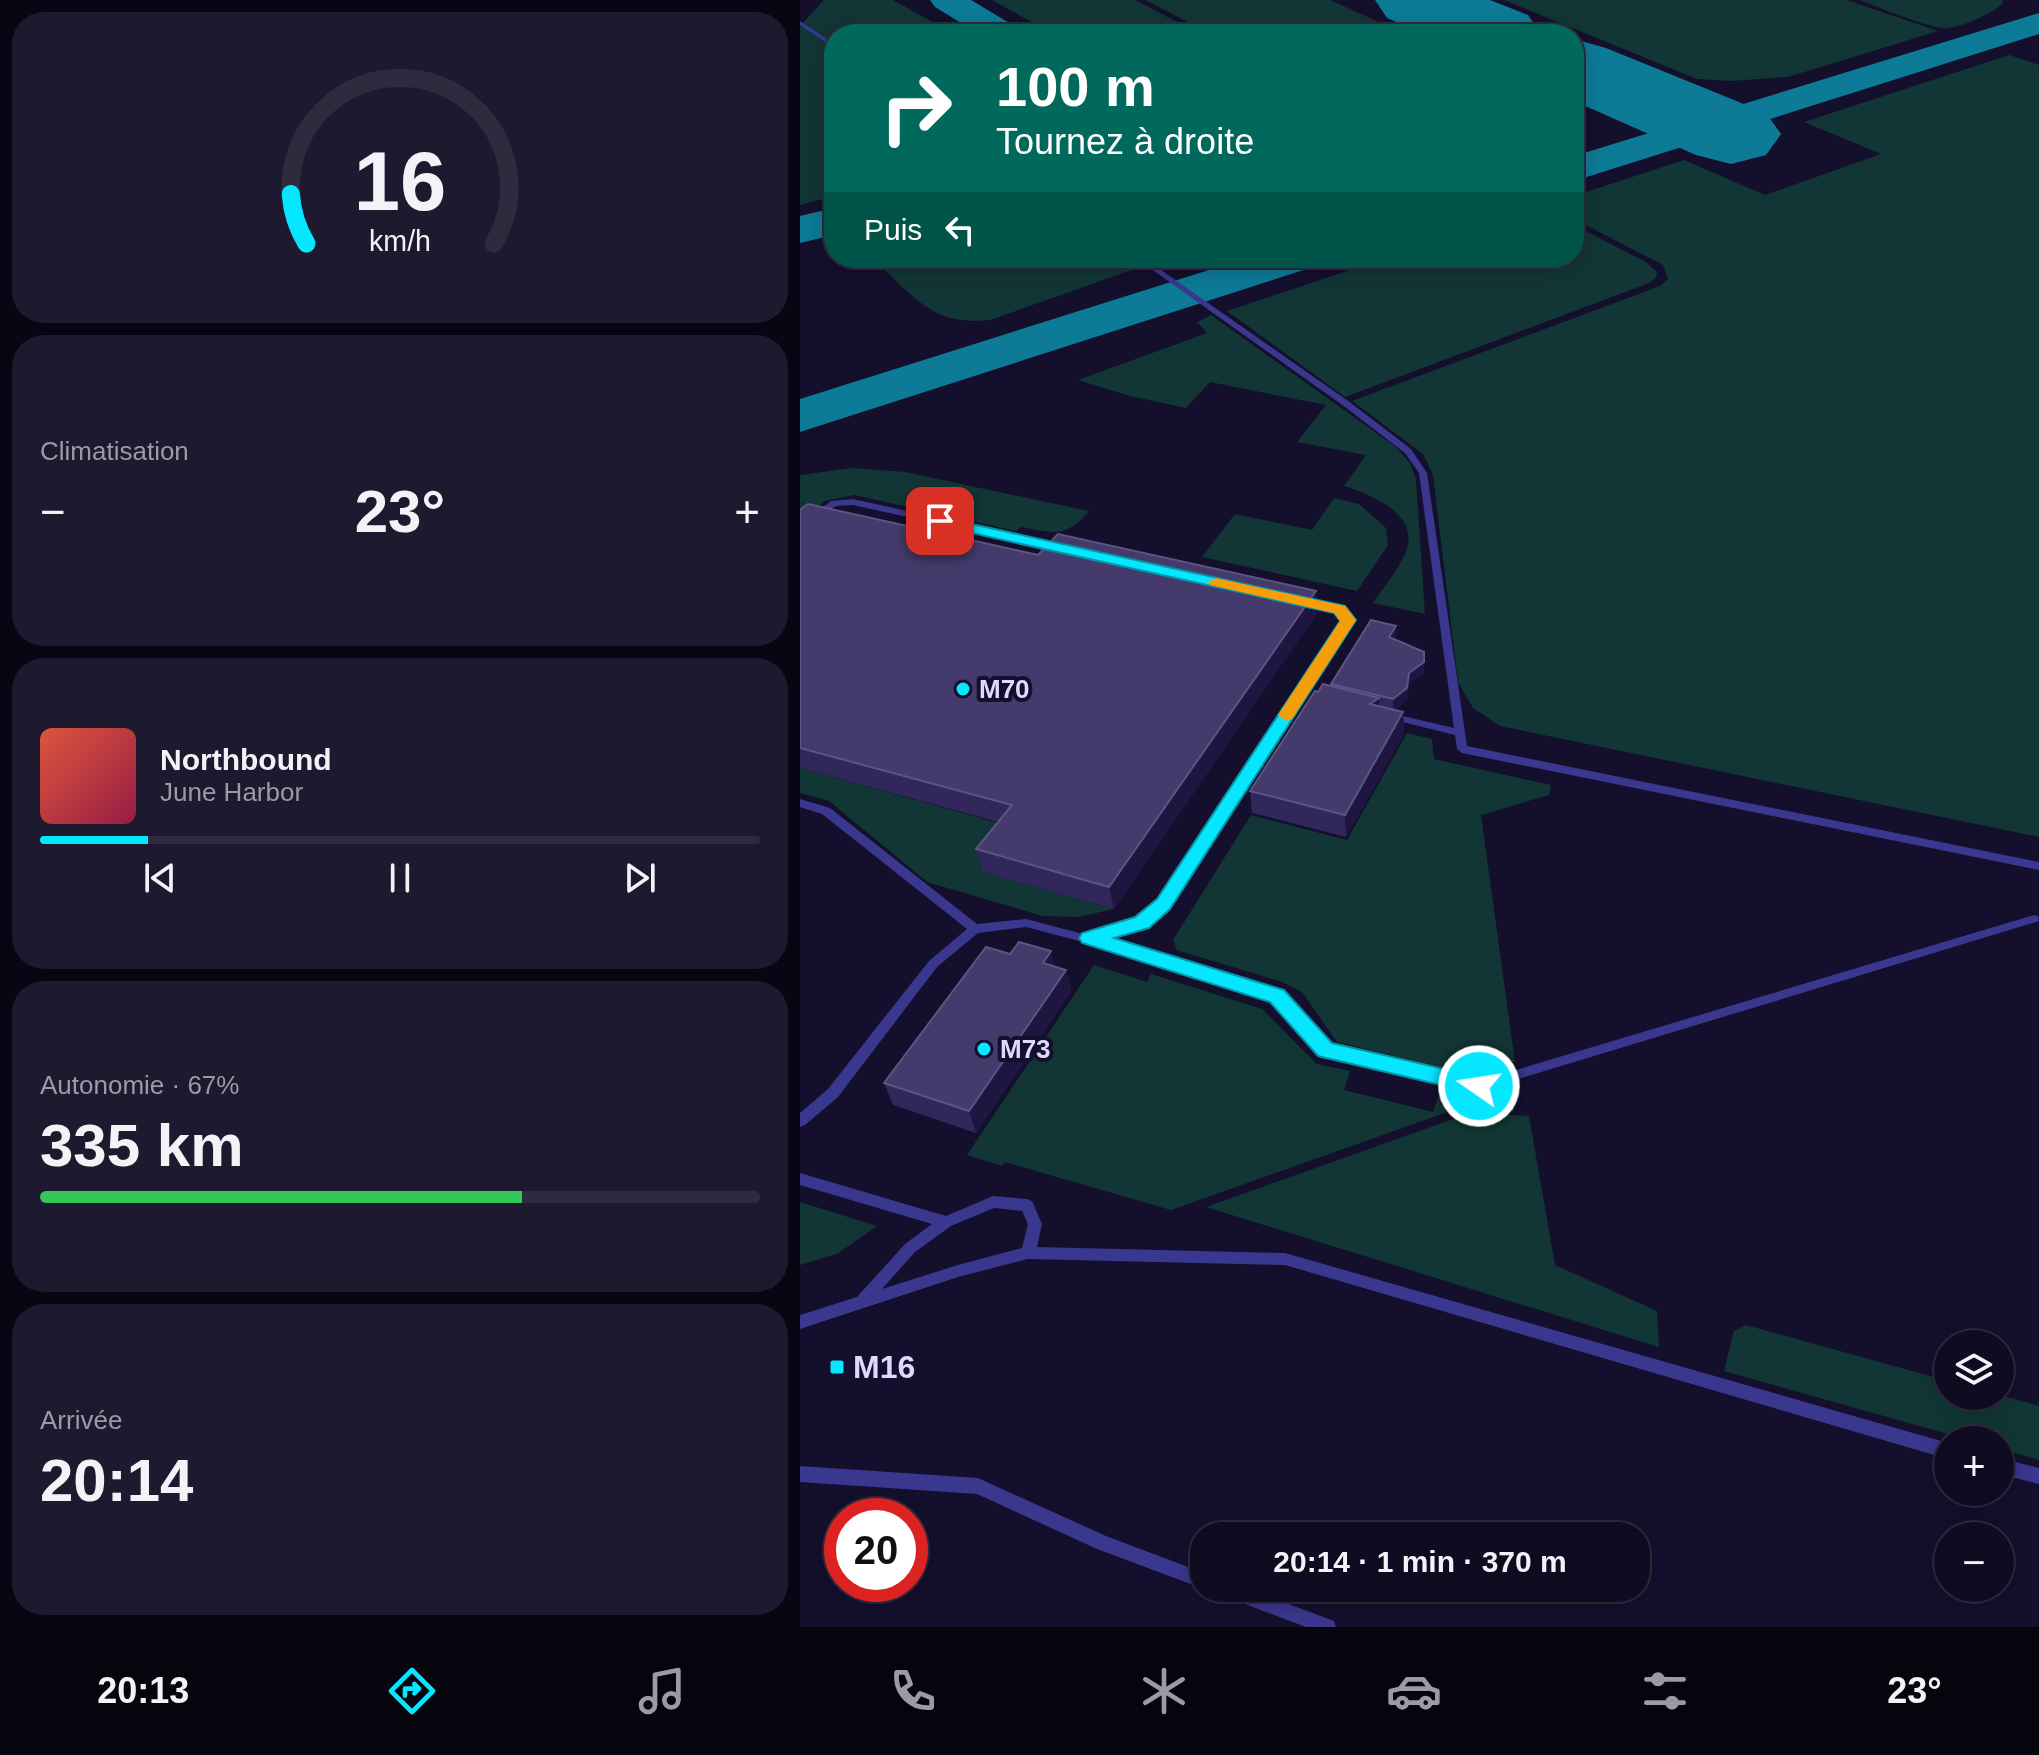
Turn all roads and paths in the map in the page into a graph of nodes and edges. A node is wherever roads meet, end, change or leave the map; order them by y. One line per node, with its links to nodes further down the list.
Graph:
1 (800, 23): 2 (lane)
2 (824, 39)
3 (1153, 268): 10 (lane)
4 (800, 529): 5 (lane)
5 (1080, 552)
6 (1288, 598): 7 (lane)
7 (1300, 694): 8 (lane); 15 (lane)
8 (1316, 698)
9 (1378, 713): 10 (lane)
10 (1460, 733): 12 (lane)
11 (800, 803): 14 (lane)
12 (2039, 866)
13 (2034, 919): 15 (lane)
14 (975, 929): 15 (lane); 16 (lane)
15 (1089, 938)
16 (800, 1121)
17 (800, 1179): 18 (lane)
18 (946, 1222): 19 (lane); 20 (lane)
19 (1028, 1253): 20 (lane); 22 (lane)
20 (862, 1302): 21 (lane)
21 (800, 1322)
22 (1934, 1447)
23 (2014, 1470): 25 (lane)
24 (800, 1474): 26 (lane)
25 (2039, 1476)
26 (1190, 1576)
27 (1261, 1602): 28 (lane)
28 (1328, 1627)

